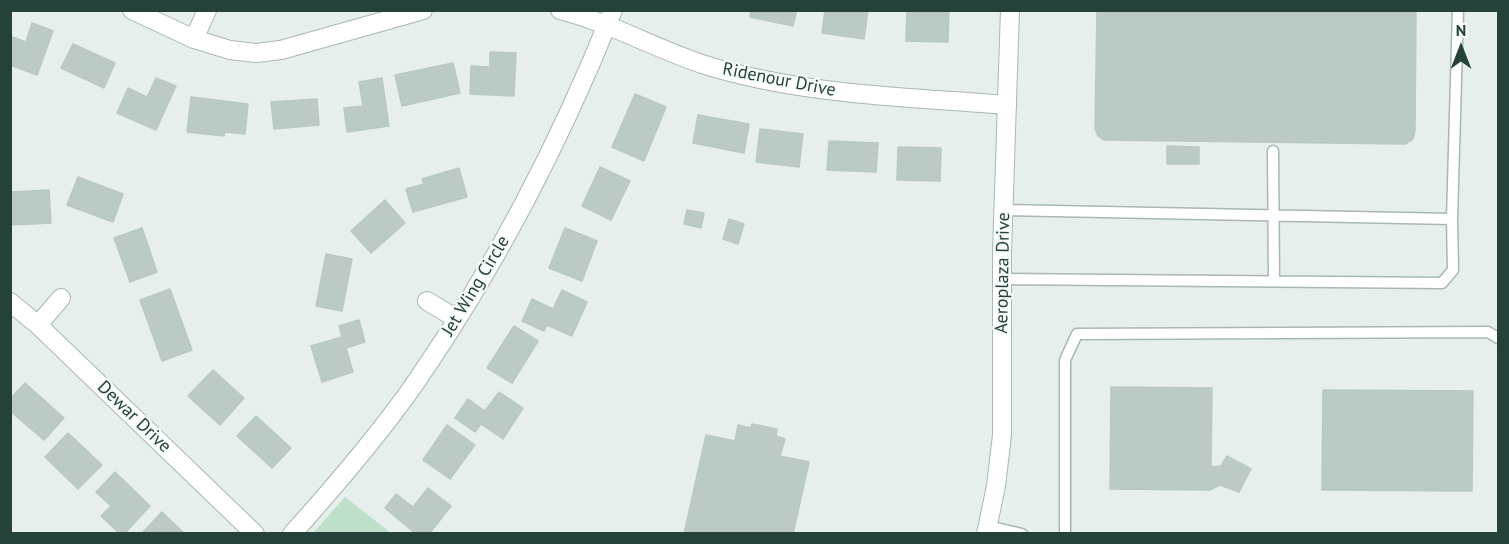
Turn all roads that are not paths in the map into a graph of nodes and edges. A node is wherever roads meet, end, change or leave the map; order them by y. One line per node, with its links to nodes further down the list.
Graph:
1 (132, 10): 8 (street)
2 (207, 10): 8 (street)
3 (423, 10): 8 (street)
4 (560, 10): 7 (street, Ridenour Drive)
5 (1010, 10): 9 (street, Aeroplaza Drive)
6 (1458, 10): 13 (lane)
7 (610, 18): 9 (street, Ridenour Drive); 19 (street, Jet Wing Circle)
8 (194, 39)
9 (1007, 105): 11 (street, Aeroplaza Drive)
10 (1273, 151): 12 (lane)
11 (1004, 210): 12 (lane); 14 (street, Aeroplaza Drive)
12 (1273, 216): 13 (lane); 15 (lane)
13 (1452, 219): 15 (lane)
14 (1002, 279): 15 (lane); 22 (street, Aeroplaza Drive)
15 (1274, 281)
16 (61, 298): 20 (street)
17 (427, 301): 19 (street)
18 (10, 302): 20 (street, Dewar Drive)
19 (457, 320): 24 (street, Jet Wing Circle)
20 (38, 325): 23 (street, Dewar Drive)
21 (1498, 338): 26 (lane)
22 (987, 530): 25 (lane)
23 (255, 534)
24 (292, 534)
25 (1022, 534)
26 (1065, 534)

